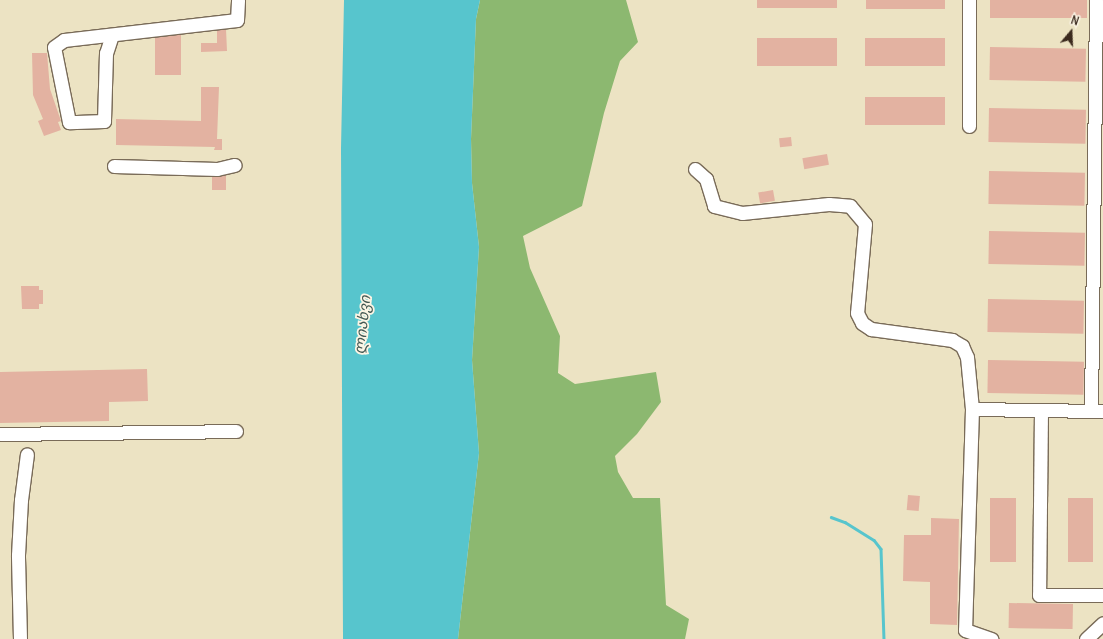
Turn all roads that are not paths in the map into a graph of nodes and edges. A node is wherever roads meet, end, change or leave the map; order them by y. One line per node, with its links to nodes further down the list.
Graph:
1 (238, 0): 4 (street)
2 (969, 0): 5 (street)
3 (1096, 0): 11 (street)
4 (112, 35): 4 (street)
5 (969, 126)
6 (234, 165): 7 (street)
7 (114, 166)
8 (695, 168): 9 (street)
9 (972, 409): 10 (street); 18 (street)
10 (1041, 410): 11 (street); 15 (street)
11 (1097, 411)
12 (236, 431): 13 (street)
13 (0, 434)
14 (27, 454): 17 (street)
15 (1103, 596)
16 (1103, 624): 19 (street)
17 (20, 639)
18 (991, 639)
19 (1086, 639)

